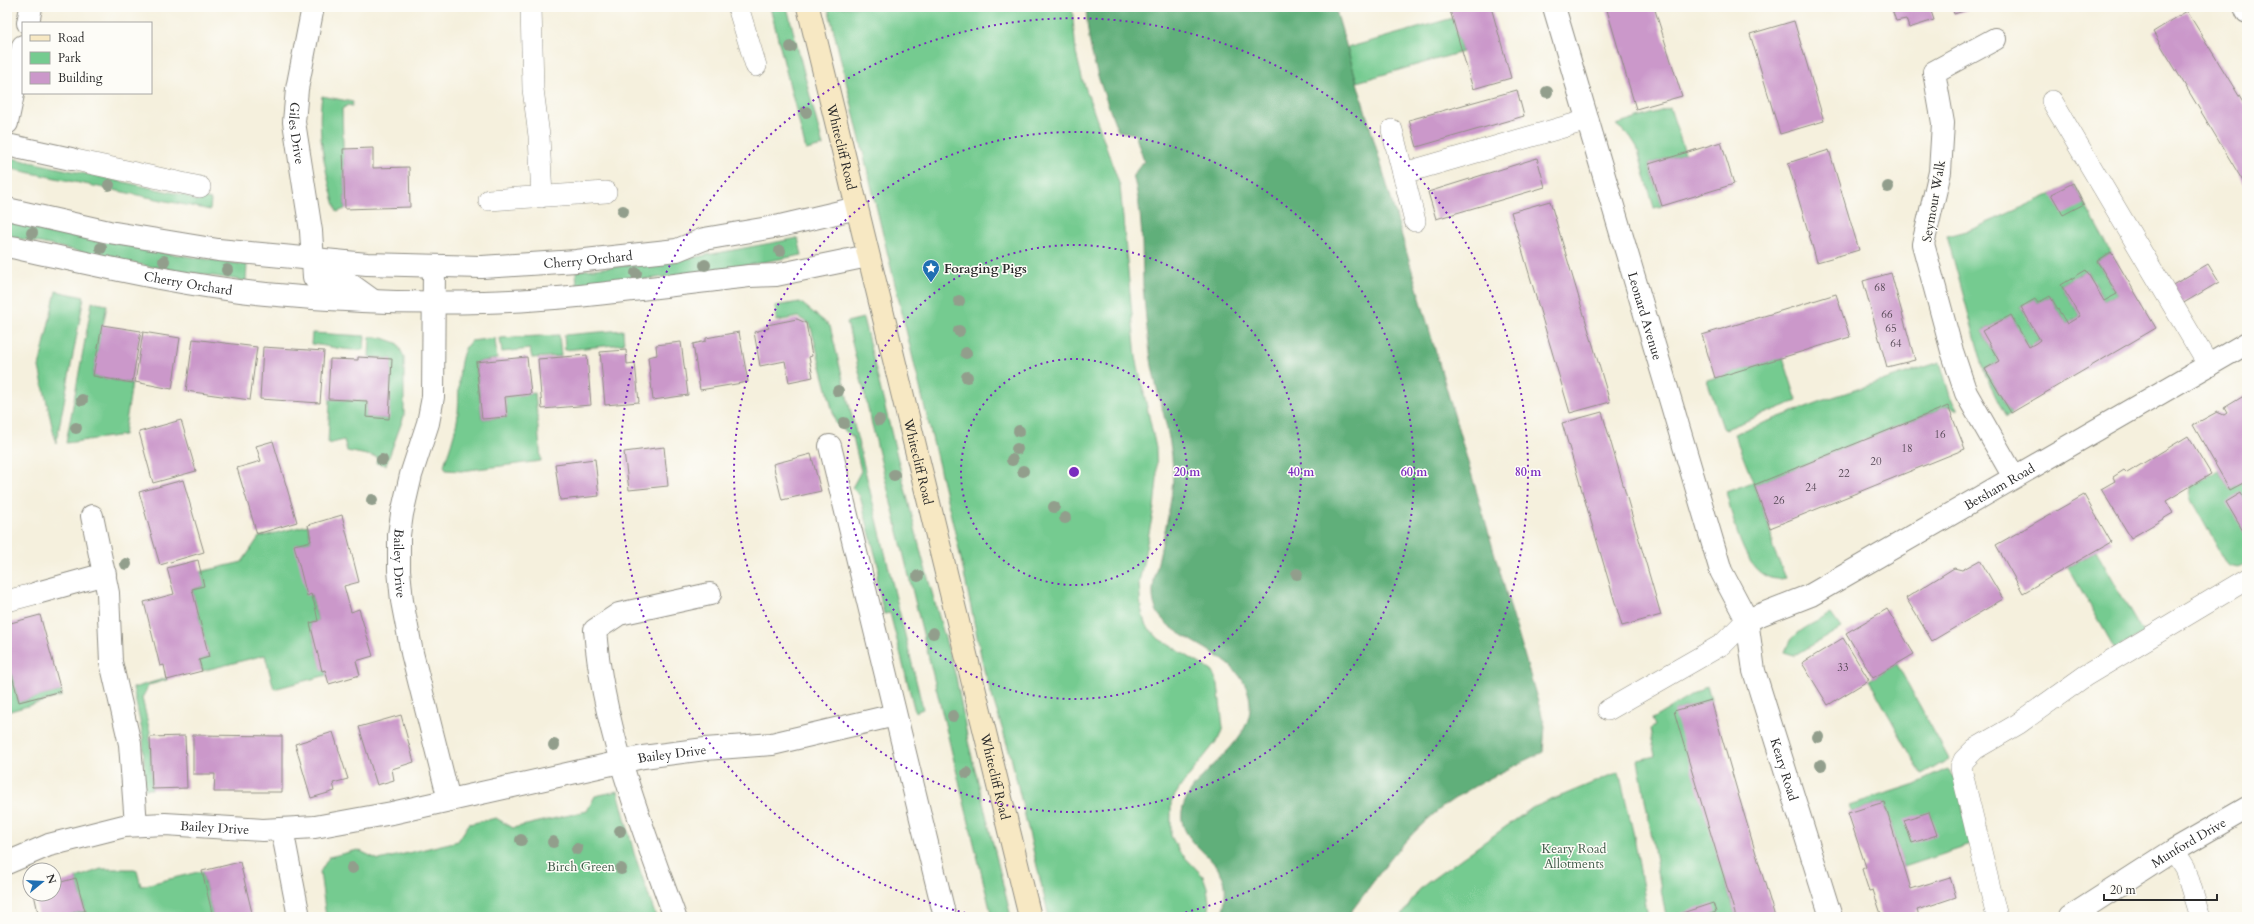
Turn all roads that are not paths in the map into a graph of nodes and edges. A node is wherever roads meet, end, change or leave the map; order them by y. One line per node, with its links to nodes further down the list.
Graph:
1 (31, 7): 9 (street)
2 (313, 7): 29 (street, Giles Drive)
3 (531, 7): 22 (lane)
4 (738, 7): 12 (lane)
5 (808, 7): 24 (street, Whitecliff Road)
6 (1554, 7): 14 (street, Leonard Avenue)
7 (2245, 7): 8 (street)
8 (2247, 12)
9 (28, 22)
10 (1995, 39): 36 (street, Seymour Walk)
11 (22, 51): 15 (street)
12 (756, 66)
13 (2052, 101): 34 (lane)
14 (1588, 120): 19 (lane); 43 (street, Leonard Avenue)
15 (7, 123)
16 (1392, 130): 19 (lane)
17 (7, 145): 18 (street)
18 (71, 159): 20 (lane)
19 (1404, 173): 26 (lane)
20 (200, 187)
21 (606, 192): 22 (lane)
22 (542, 197): 23 (lane)
23 (489, 200)
24 (857, 208): 28 (street, Whitecliff Road); 30 (street, Cherry Orchard)
25 (7, 209): 29 (street, Cherry Orchard)
26 (1415, 221)
27 (7, 246): 31 (street, Cherry Orchard)
28 (868, 256): 32 (street, Cherry Orchard); 56 (street, Whitecliff Road)
29 (314, 260): 30 (street, Cherry Orchard); 31 (street)
30 (434, 266): 32 (street, Bailey Drive)
31 (372, 300): 32 (street, Cherry Orchard)
32 (434, 302): 47 (street, Bailey Drive)
33 (2247, 343): 34 (street, Betsham Road)
34 (2209, 366): 36 (street, Betsham Road)
35 (830, 446): 45 (street)
36 (2014, 477): 43 (street, Betsham Road)
37 (92, 513): 38 (street)
38 (105, 574): 40 (street); 49 (street)
39 (2247, 579): 58 (lane)
40 (37, 593): 42 (lane)
41 (710, 594): 46 (street)
42 (7, 601)
43 (1747, 620): 44 (lane); 57 (street, Keary Road)
44 (1608, 710)
45 (895, 715): 46 (street, Bailey Drive); 55 (street)
46 (621, 762): 47 (street, Bailey Drive); 54 (street)
47 (449, 800): 50 (street, Bailey Drive)
48 (2247, 808): 51 (street, Munford Drive)
49 (136, 825): 50 (street, Bailey Drive); 52 (street, Bailey Drive)
50 (282, 829): 53 (street)
51 (2174, 850): 59 (street, Munford Drive); 60 (lane)
52 (7, 863)
53 (299, 917)
54 (675, 917)
55 (944, 917)
56 (1030, 917)
57 (1831, 917)
58 (1997, 917)
59 (2070, 917)
60 (2200, 917)

